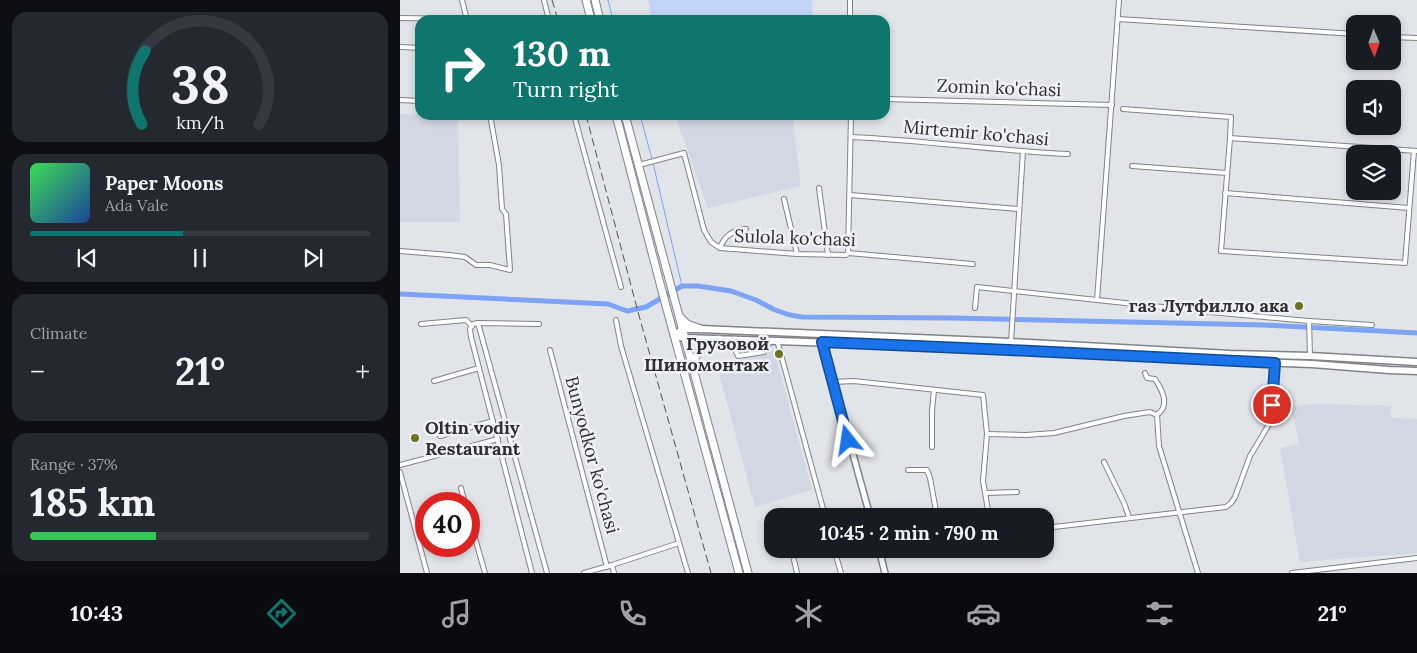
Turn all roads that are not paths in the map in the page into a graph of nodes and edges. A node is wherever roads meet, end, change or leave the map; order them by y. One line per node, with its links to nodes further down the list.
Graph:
1 (462, 0): 7 (street)
2 (544, 0): 8 (street)
3 (586, 0): 9 (highway)
4 (595, 0): 10 (highway)
5 (850, 0): 11 (street)
6 (1119, 0): 14 (street)
7 (466, 15)
8 (548, 15)
9 (590, 15)
10 (599, 15)
11 (850, 15)
12 (400, 18): 13 (street)
13 (415, 18)
14 (1118, 19): 15 (street); 23 (street)
15 (1346, 33)
16 (1401, 37): 17 (street)
17 (1417, 38)
18 (400, 47): 19 (street)
19 (415, 48)
20 (890, 99): 23 (street, Zomin ko'chasi)
21 (400, 100): 22 (street)
22 (415, 101)
23 (1112, 105): 53 (street)
24 (1123, 109): 31 (street)
25 (491, 120): 46 (street)
26 (575, 120): 51 (street)
27 (617, 120): 65 (highway)
28 (626, 120): 35 (highway)
29 (851, 120): 30 (street)
30 (851, 137): 32 (street, Mirtemir ko'chasi); 40 (street)
31 (1230, 138): 33 (street); 37 (street)
32 (1023, 151): 34 (street, Mirtemir ko'chasi); 43 (street)
33 (1416, 151): 42 (street)
34 (1068, 154)
35 (639, 166): 45 (street, Sulola ko'chasi); 55 (highway)
36 (1132, 166): 37 (street)
37 (1227, 173): 39 (street)
38 (819, 188): 49 (street)
39 (1226, 193): 42 (street); 42 (street)
40 (850, 195): 43 (street); 47 (street)
41 (784, 199): 48 (street)
42 (1409, 208)
43 (1018, 209): 52 (street)
44 (746, 229): 45 (street)
45 (720, 248): 48 (street, Sulola ko'chasi)
46 (400, 251)
47 (848, 253): 49 (street, Sulola ko'chasi); 50 (street, Sulola ko'chasi)
48 (797, 254): 49 (street, Sulola ko'chasi)
49 (828, 255)
50 (974, 264)
51 (621, 287)
52 (1013, 291): 53 (street); 54 (street); 72 (street)
53 (1097, 300): 57 (street)
54 (975, 308)
55 (678, 313): 63 (highway); 64 (highway)
56 (616, 320): 106 (street)
57 (1310, 322): 61 (street); 74 (street)
58 (478, 323): 60 (street); 62 (street); 118 (street)
59 (420, 324): 62 (street)
60 (539, 324)
61 (1372, 325)
62 (472, 326): 78 (street)
63 (682, 329): 64 (main road); 65 (main road); 66 (highway)
64 (701, 329): 72 (main road)
65 (674, 335): 66 (main road); 79 (highway)
66 (685, 338): 67 (main road); 77 (highway)
67 (718, 338): 68 (main road); 77 (highway)
68 (730, 339): 69 (main road); 69 (street)
69 (770, 340): 70 (main road)
70 (777, 340): 71 (main road); 99 (street)
71 (822, 342): 76 (main road); 83 (street)
72 (1010, 342): 74 (main road)
73 (550, 350): 113 (street, Bunyodkor ko'chasi)
74 (1310, 356): 75 (main road)
75 (1417, 362)
76 (1275, 363): 80 (main road); 103 (street)
77 (693, 367): 79 (highway); 123 (highway)
78 (479, 368): 82 (street); 86 (street)
79 (684, 370): 122 (highway)
80 (1417, 372)
81 (1145, 374): 85 (street)
82 (434, 381)
83 (833, 382): 84 (street); 100 (street)
84 (934, 390): 87 (street); 90 (street)
85 (1158, 415): 87 (street); 103 (street)
86 (493, 421): 88 (street); 89 (street)
87 (987, 434): 98 (street)
88 (440, 436)
89 (498, 440): 92 (street); 117 (street)
90 (932, 447)
91 (1104, 462): 104 (street)
92 (400, 465)
93 (908, 470): 101 (street)
94 (400, 472): 115 (street)
95 (461, 488): 96 (street)
96 (462, 492)
97 (1016, 492): 98 (street)
98 (985, 493): 102 (street)
99 (823, 508)
100 (868, 508)
101 (936, 508)
102 (988, 508)
103 (1179, 512): 104 (street); 127 (street)
104 (1129, 517): 105 (street)
105 (1054, 527)
106 (679, 543): 112 (street); 121 (street)
107 (480, 556): 116 (street)
108 (837, 558): 125 (street)
109 (881, 558): 126 (street)
110 (1417, 558): 114 (street)
111 (794, 560): 124 (street)
112 (612, 566): 113 (street); 120 (street)
113 (607, 567): 119 (street)
114 (1347, 567): 128 (street); 129 (street)
115 (427, 573)
116 (485, 573)
117 (532, 573)
118 (547, 573)
119 (584, 573)
120 (614, 573)
121 (688, 573)
122 (739, 573)
123 (748, 573)
124 (797, 573)
125 (841, 573)
126 (885, 573)
127 (1198, 573)
128 (1292, 573)
129 (1348, 573)

